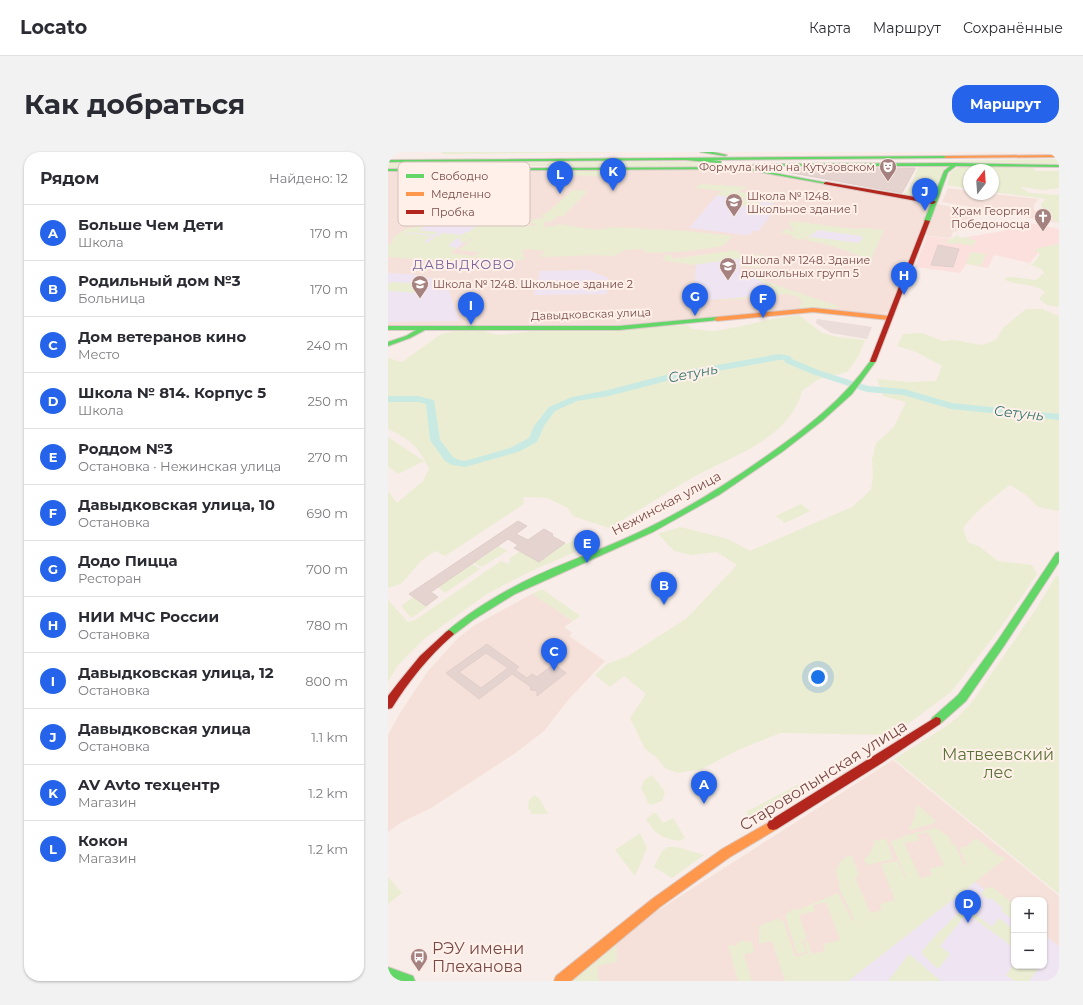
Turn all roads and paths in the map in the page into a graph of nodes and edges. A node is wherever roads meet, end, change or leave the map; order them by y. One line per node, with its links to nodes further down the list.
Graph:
1 (702, 152): 3 (street)
2 (1059, 153): 3 (street)
3 (725, 155): 5 (street)
4 (1059, 156): 6 (street)
5 (388, 157)
6 (680, 159): 7 (street); 9 (street)
7 (388, 161)
8 (1059, 166): 9 (street)
9 (950, 167): 13 (street)
10 (530, 169): 13 (street)
11 (388, 170): 12 (street)
12 (398, 170)
13 (933, 202): 14 (street)
14 (889, 318): 16 (street, Давыдковская улица); 19 (street, Нежинская улица)
15 (388, 328): 16 (street, Давыдковская улица)
16 (424, 328): 17 (street)
17 (388, 344)
18 (1059, 555): 22 (street, Староволынская улица)
19 (388, 705)
20 (388, 974): 21 (street)
21 (408, 981)
22 (561, 981)

